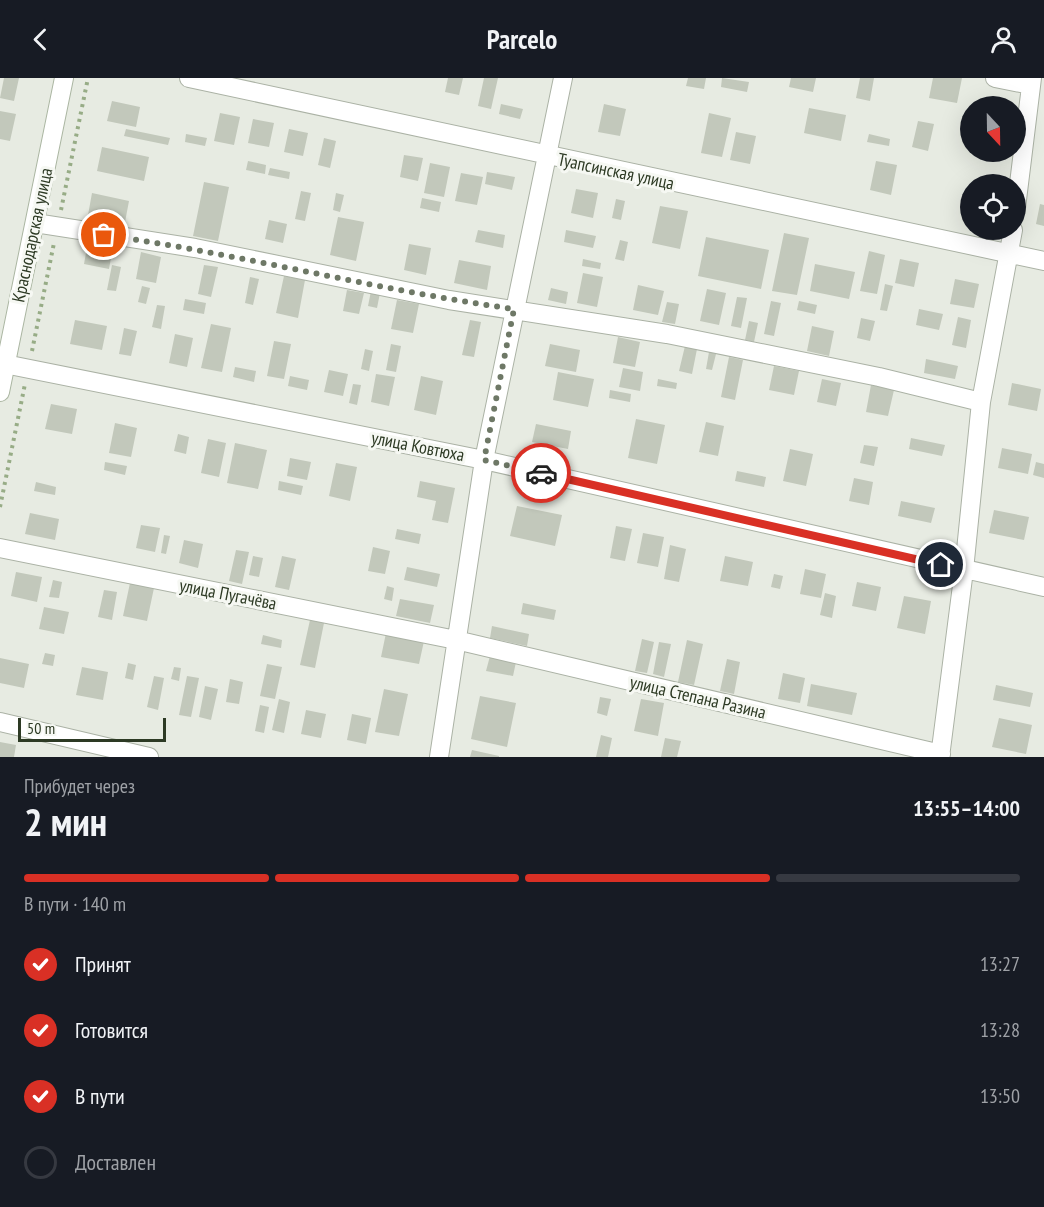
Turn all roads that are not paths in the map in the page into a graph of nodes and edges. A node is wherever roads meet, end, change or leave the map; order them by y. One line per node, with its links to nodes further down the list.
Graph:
1 (64, 78): 8 (street, Краснодарская улица)
2 (189, 78): 6 (street, Туапсинская улица)
3 (563, 78): 6 (street)
4 (995, 78): 5 (street)
5 (1031, 82): 7 (street)
6 (545, 156): 10 (street, Туапсинская улица); 12 (street)
7 (1020, 174)
8 (34, 223): 12 (street); 13 (street, Краснодарская улица)
9 (1012, 240): 10 (street, улица Степана Разина)
10 (1010, 254): 11 (street, Туапсинская улица); 15 (street, улица Степана Разина)
11 (1044, 261)
12 (514, 309): 15 (street); 16 (street)
13 (3, 364): 14 (street, Краснодарская улица); 16 (street, улица Ковтюха)
14 (0, 392)
15 (981, 402): 18 (street, улица Степана Разина)
16 (484, 460): 18 (street, улица Ковтюха); 20 (street)
17 (0, 548): 20 (street, улица Пугачёва)
18 (964, 570): 19 (street, улица Ковтюха); 22 (street, улица Степана Разина)
19 (1044, 587)
20 (456, 640): 22 (street, улица Степана Разина); 24 (street)
21 (0, 722): 23 (street)
22 (940, 755)
23 (149, 757)
24 (439, 757)

